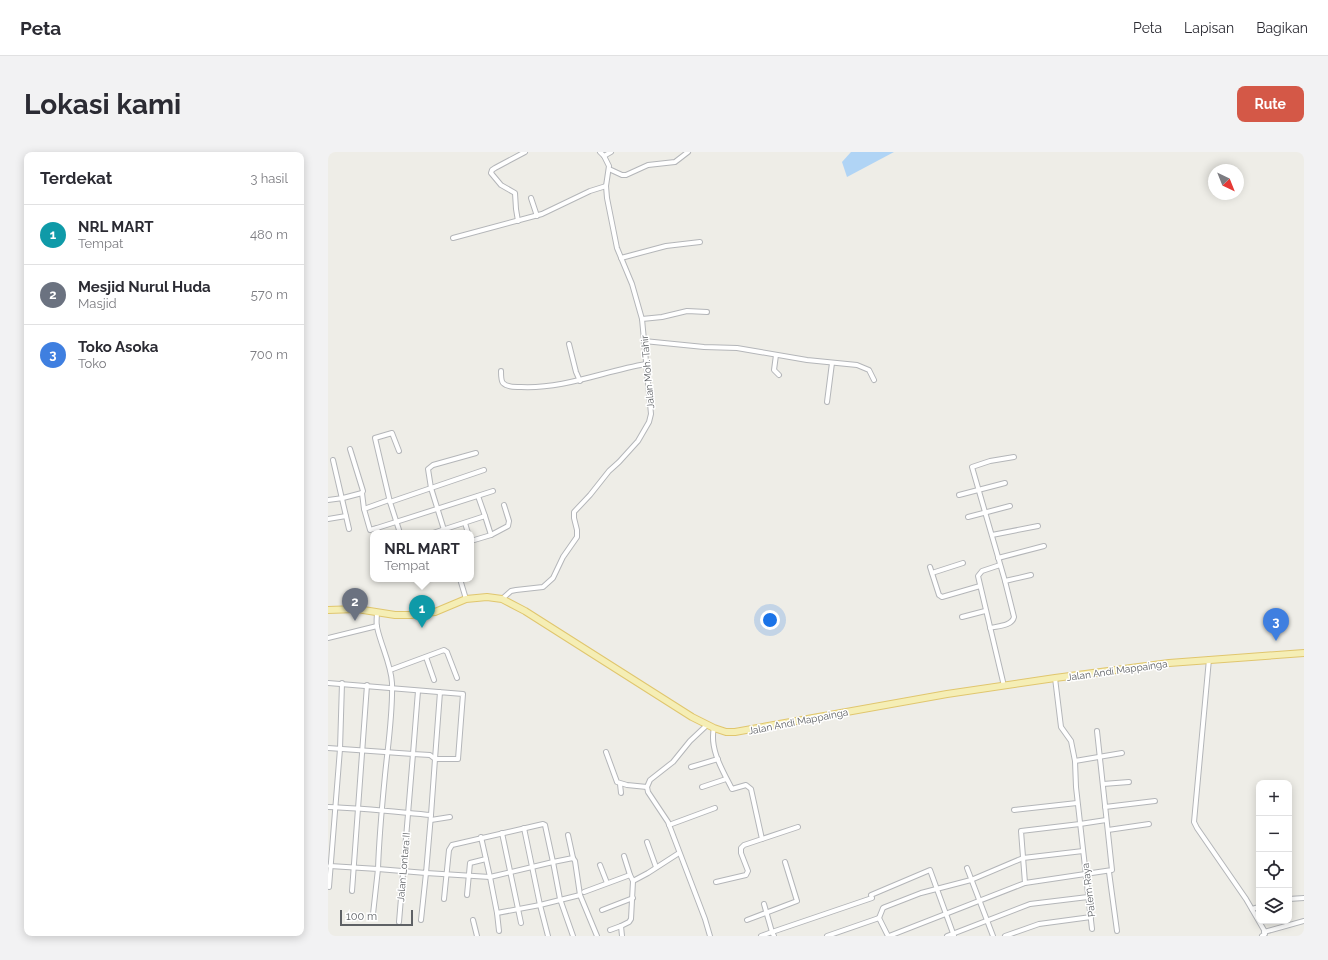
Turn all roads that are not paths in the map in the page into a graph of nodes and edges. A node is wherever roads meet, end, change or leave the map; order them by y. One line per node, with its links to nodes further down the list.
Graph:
1 (525, 152): 10 (street)
2 (600, 152): 5 (street)
3 (611, 152): 5 (street)
4 (688, 152): 6 (street)
5 (604, 156): 6 (street)
6 (609, 169): 7 (street, Jalan Moh. Tahir)
7 (606, 186): 9 (street); 13 (street, Jalan Moh. Tahir)
8 (531, 198): 9 (street)
9 (537, 216): 10 (street)
10 (518, 221): 11 (street)
11 (453, 238)
12 (700, 242): 13 (street)
13 (621, 258): 15 (street, Jalan Moh. Tahir)
14 (707, 312): 15 (street)
15 (642, 319): 16 (street, Jalan Moh. Tahir)
16 (644, 341): 18 (street); 20 (street, Jalan Moh. Tahir)
17 (569, 344): 24 (street)
18 (776, 355): 19 (street); 22 (street)
19 (832, 363): 23 (street); 25 (street)
20 (646, 364): 24 (street); 74 (street, Jalan Moh. Tahir)
21 (501, 372): 24 (street)
22 (778, 375)
23 (874, 380)
24 (580, 381)
25 (827, 402)
26 (350, 449): 36 (street)
27 (398, 451): 41 (street)
28 (476, 453): 33 (street)
29 (1014, 457): 34 (street)
30 (334, 460): 39 (street)
31 (484, 470): 33 (street)
32 (1005, 483): 34 (street)
33 (431, 488): 41 (street); 45 (street)
34 (978, 490): 38 (street); 46 (street)
35 (493, 491): 37 (street)
36 (362, 493): 39 (street); 44 (street)
37 (478, 496): 45 (street); 48 (street)
38 (959, 496)
39 (343, 498): 40 (street); 47 (street)
40 (328, 500)
41 (389, 501): 44 (street); 51 (street)
42 (504, 505): 60 (street)
43 (1010, 506): 46 (street)
44 (364, 509): 54 (street)
45 (437, 509): 51 (street); 57 (street)
46 (985, 512): 49 (street); 61 (street)
47 (346, 516): 50 (street); 55 (street)
48 (485, 516): 52 (street); 60 (street)
49 (968, 517)
50 (328, 519)
51 (397, 522): 54 (street); 56 (street)
52 (465, 523): 58 (street); 59 (street)
53 (1038, 526): 61 (street)
54 (377, 528)
55 (349, 529)
56 (399, 530)
57 (444, 530)
58 (447, 530)
59 (467, 530)
60 (491, 535): 62 (street)
61 (992, 535): 64 (street)
62 (474, 541)
63 (1044, 546): 64 (street)
64 (998, 558): 66 (street)
65 (963, 564): 68 (street)
66 (1000, 565): 70 (street); 72 (street)
67 (930, 567): 68 (street)
68 (932, 574): 72 (street)
69 (1031, 575): 70 (street)
70 (1005, 581): 80 (street)
71 (461, 582): 73 (street)
72 (980, 586): 76 (street)
73 (466, 599): 74 (main road, Jalan Andi Mappainga); 77 (main road, Jalan Andi Mappainga)
74 (502, 599): 96 (main road, Jalan Andi Mappainga)
75 (328, 610): 77 (main road, Jalan Andi Mappainga)
76 (985, 611): 78 (street); 80 (street)
77 (377, 612): 79 (street)
78 (962, 617)
79 (377, 626): 81 (street); 85 (street)
80 (990, 628): 92 (street)
81 (328, 638)
82 (1304, 653): 84 (main road, Jalan Andi Mappainga)
83 (426, 657): 85 (street); 86 (street); 88 (street)
84 (1209, 659): 87 (main road, Jalan Andi Mappainga); 186 (street)
85 (390, 670): 93 (street)
86 (457, 678)
87 (1055, 678): 92 (main road, Jalan Andi Mappainga); 109 (street, Palem Raya)
88 (434, 680)
89 (328, 682): 90 (street)
90 (342, 684): 91 (street); 100 (street)
91 (367, 686): 93 (street); 101 (street)
92 (1004, 686): 97 (main road, Jalan Andi Mappainga)
93 (392, 688): 94 (street); 102 (street)
94 (418, 690): 95 (street); 105 (street, Jalan Lontara II)
95 (440, 692): 107 (street); 107 (street)
96 (707, 725): 97 (main road, Jalan Andi Mappainga); 115 (street)
97 (714, 728): 108 (street)
98 (1097, 731): 106 (street)
99 (328, 748): 100 (street)
100 (340, 749): 101 (street); 121 (street)
101 (362, 750): 102 (street); 123 (street)
102 (388, 752): 105 (street); 126 (street)
103 (606, 752): 113 (street)
104 (1122, 753): 106 (street)
105 (413, 754): 107 (street); 127 (street, Jalan Lontara II)
106 (1100, 756): 109 (street); 114 (street)
107 (435, 758): 129 (street)
108 (718, 759): 110 (street); 111 (street)
109 (1074, 761): 119 (street, Palem Raya)
110 (691, 767)
111 (726, 779): 116 (street); 140 (street)
112 (1129, 782): 114 (street)
113 (620, 784): 115 (street); 117 (street)
114 (1103, 784): 122 (street)
115 (647, 787): 133 (street)
116 (702, 787)
117 (621, 793)
118 (1155, 801): 122 (street)
119 (1077, 802): 125 (street); 131 (street, Palem Raya)
120 (328, 807): 121 (street)
121 (335, 807): 123 (street); 151 (street)
122 (1105, 807): 130 (street)
123 (357, 808): 126 (street); 154 (street)
124 (715, 808): 133 (street)
125 (1014, 810)
126 (382, 811): 127 (street); 156 (street)
127 (408, 813): 129 (street); 157 (street, Jalan Lontara II)
128 (450, 817): 129 (street)
129 (431, 818): 160 (street)
130 (1106, 820): 131 (street); 136 (street)
131 (1080, 824): 142 (street, Palem Raya); 146 (street)
132 (1150, 824): 136 (street)
133 (669, 825): 143 (street)
134 (524, 828): 137 (street); 148 (street); 152 (street)
135 (798, 828): 140 (street)
136 (1108, 830): 159 (street)
137 (502, 833): 139 (street); 158 (street)
138 (568, 835): 145 (street)
139 (481, 837): 147 (street); 161 (street)
140 (762, 839): 168 (street)
141 (647, 842): 153 (street)
142 (1083, 851): 146 (street); 162 (street, Palem Raya)
143 (679, 853): 153 (street); 215 (street)
144 (624, 856): 163 (street)
145 (573, 858): 148 (street); 174 (street)
146 (1023, 858): 166 (street); 170 (street)
147 (486, 859): 164 (street); 165 (street)
148 (553, 862): 152 (street); 181 (street)
149 (785, 862): 189 (street)
150 (600, 865): 169 (street)
151 (329, 866): 154 (street); 171 (street)
152 (531, 867): 158 (street); 184 (street)
153 (656, 867): 167 (street)
154 (354, 868): 156 (street); 173 (street)
155 (967, 868): 166 (street)
156 (378, 869): 157 (street); 192 (street)
157 (402, 870): 160 (street); 200 (street, Jalan Lontara II)
158 (511, 871): 165 (street); 187 (street)
159 (1109, 872): 162 (street); 206 (street)
160 (426, 873): 161 (street); 195 (street)
161 (447, 874): 164 (street); 180 (street)
162 (1086, 874): 170 (street); 176 (street, Palem Raya)
163 (630, 875): 167 (street); 169 (street)
164 (469, 876): 165 (street); 175 (street)
165 (490, 877): 190 (street)
166 (971, 880): 172 (street); 182 (street)
167 (633, 881): 177 (street)
168 (716, 882)
169 (607, 883): 174 (street)
170 (1025, 883): 182 (street)
171 (329, 887)
172 (937, 889): 191 (street); 194 (street); 207 (street)
173 (352, 891)
174 (582, 894): 181 (street); 209 (street)
175 (467, 895)
176 (1088, 897): 193 (street, Palem Raya); 198 (street)
177 (633, 898): 188 (street); 202 (street)
178 (1292, 898): 179 (street)
179 (1304, 898)
180 (444, 899)
181 (560, 899): 184 (street); 213 (street)
182 (979, 900): 191 (street); 198 (street)
183 (764, 904): 189 (street)
184 (540, 905): 187 (street); 212 (street)
185 (1256, 908): 186 (street)
186 (1252, 909): 208 (street)
187 (518, 910): 190 (street); 201 (street)
188 (602, 910)
189 (766, 912): 197 (street); 207 (street)
190 (497, 913): 204 (street)
191 (945, 913): 210 (street); 218 (street)
192 (373, 914)
193 (1091, 917): 203 (street, Palem Raya); 221 (street)
194 (879, 918): 217 (street); 218 (street)
195 (421, 920)
196 (473, 920): 211 (street)
197 (747, 920)
198 (986, 920): 210 (street); 220 (street)
199 (1304, 921): 208 (street)
200 (398, 922)
201 (521, 923)
202 (621, 926): 205 (street); 214 (street)
203 (1092, 929)
204 (499, 930)
205 (610, 930)
206 (1116, 931)
207 (773, 934): 216 (street)
208 (1263, 934)
209 (595, 935)
210 (953, 935): 219 (street)
211 (476, 936)
212 (548, 936)
213 (572, 936)
214 (622, 936)
215 (710, 936)
216 (761, 936)
217 (827, 936)
218 (888, 936)
219 (947, 936)
220 (993, 936)
221 (1005, 936)

